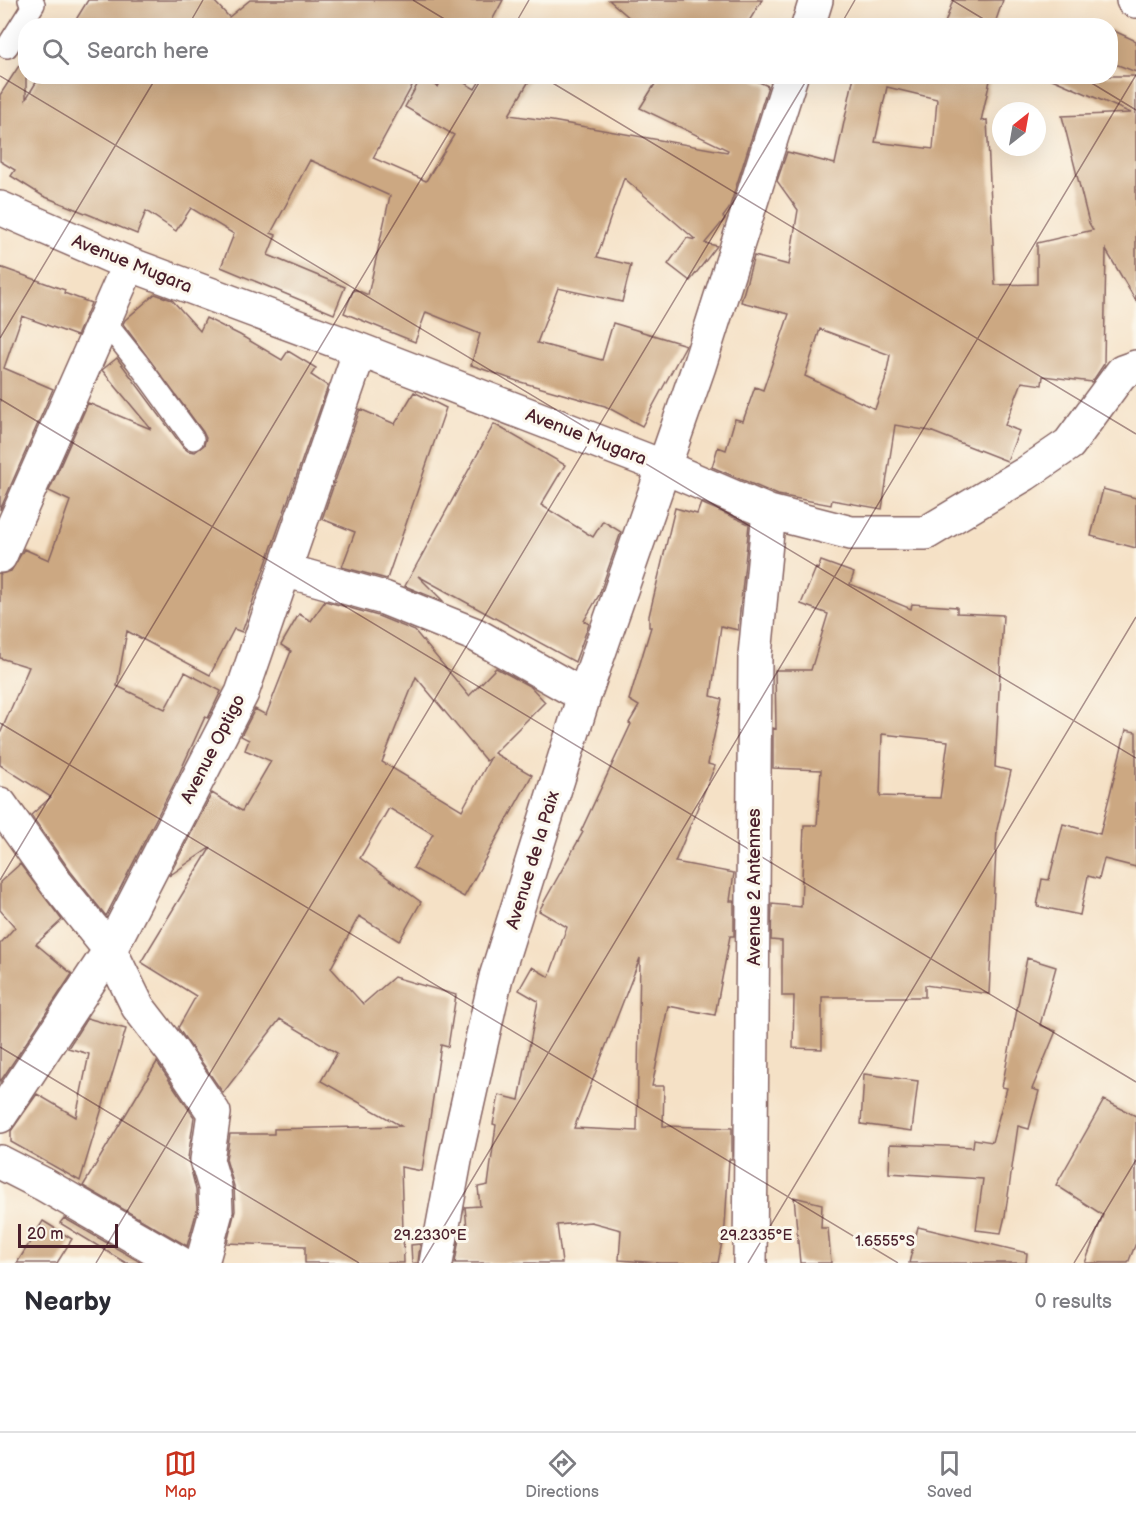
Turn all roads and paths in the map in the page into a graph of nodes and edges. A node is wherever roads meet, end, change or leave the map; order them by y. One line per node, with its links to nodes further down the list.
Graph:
1 (29, 0): 3 (lane)
2 (816, 0): 4 (street)
3 (25, 18)
4 (810, 18)
5 (18, 29): 6 (lane)
6 (7, 47)
7 (788, 84): 14 (street, Avenue de la Paix)
8 (0, 208): 9 (street, Avenue Mugara)
9 (129, 264): 10 (street); 11 (street, Avenue Mugara)
10 (104, 321): 13 (lane); 16 (street)
11 (360, 350): 14 (street, Avenue Mugara); 17 (street, Avenue Optigo)
12 (1136, 368): 15 (street, Avenue Mugara)
13 (193, 439)
14 (664, 467): 15 (street, Avenue Mugara); 18 (street, Avenue de la Paix)
15 (769, 512): 26 (street, Avenue 2 Antennes)
16 (0, 556)
17 (284, 570): 18 (street); 20 (street, Avenue Optigo)
18 (584, 696): 25 (street, Avenue de la Paix)
19 (0, 804): 20 (street)
20 (110, 950): 21 (street, Avenue Optigo); 24 (street)
21 (0, 1116)
22 (0, 1162): 23 (street)
23 (180, 1263)
24 (202, 1263)
25 (436, 1263)
26 (750, 1263)

